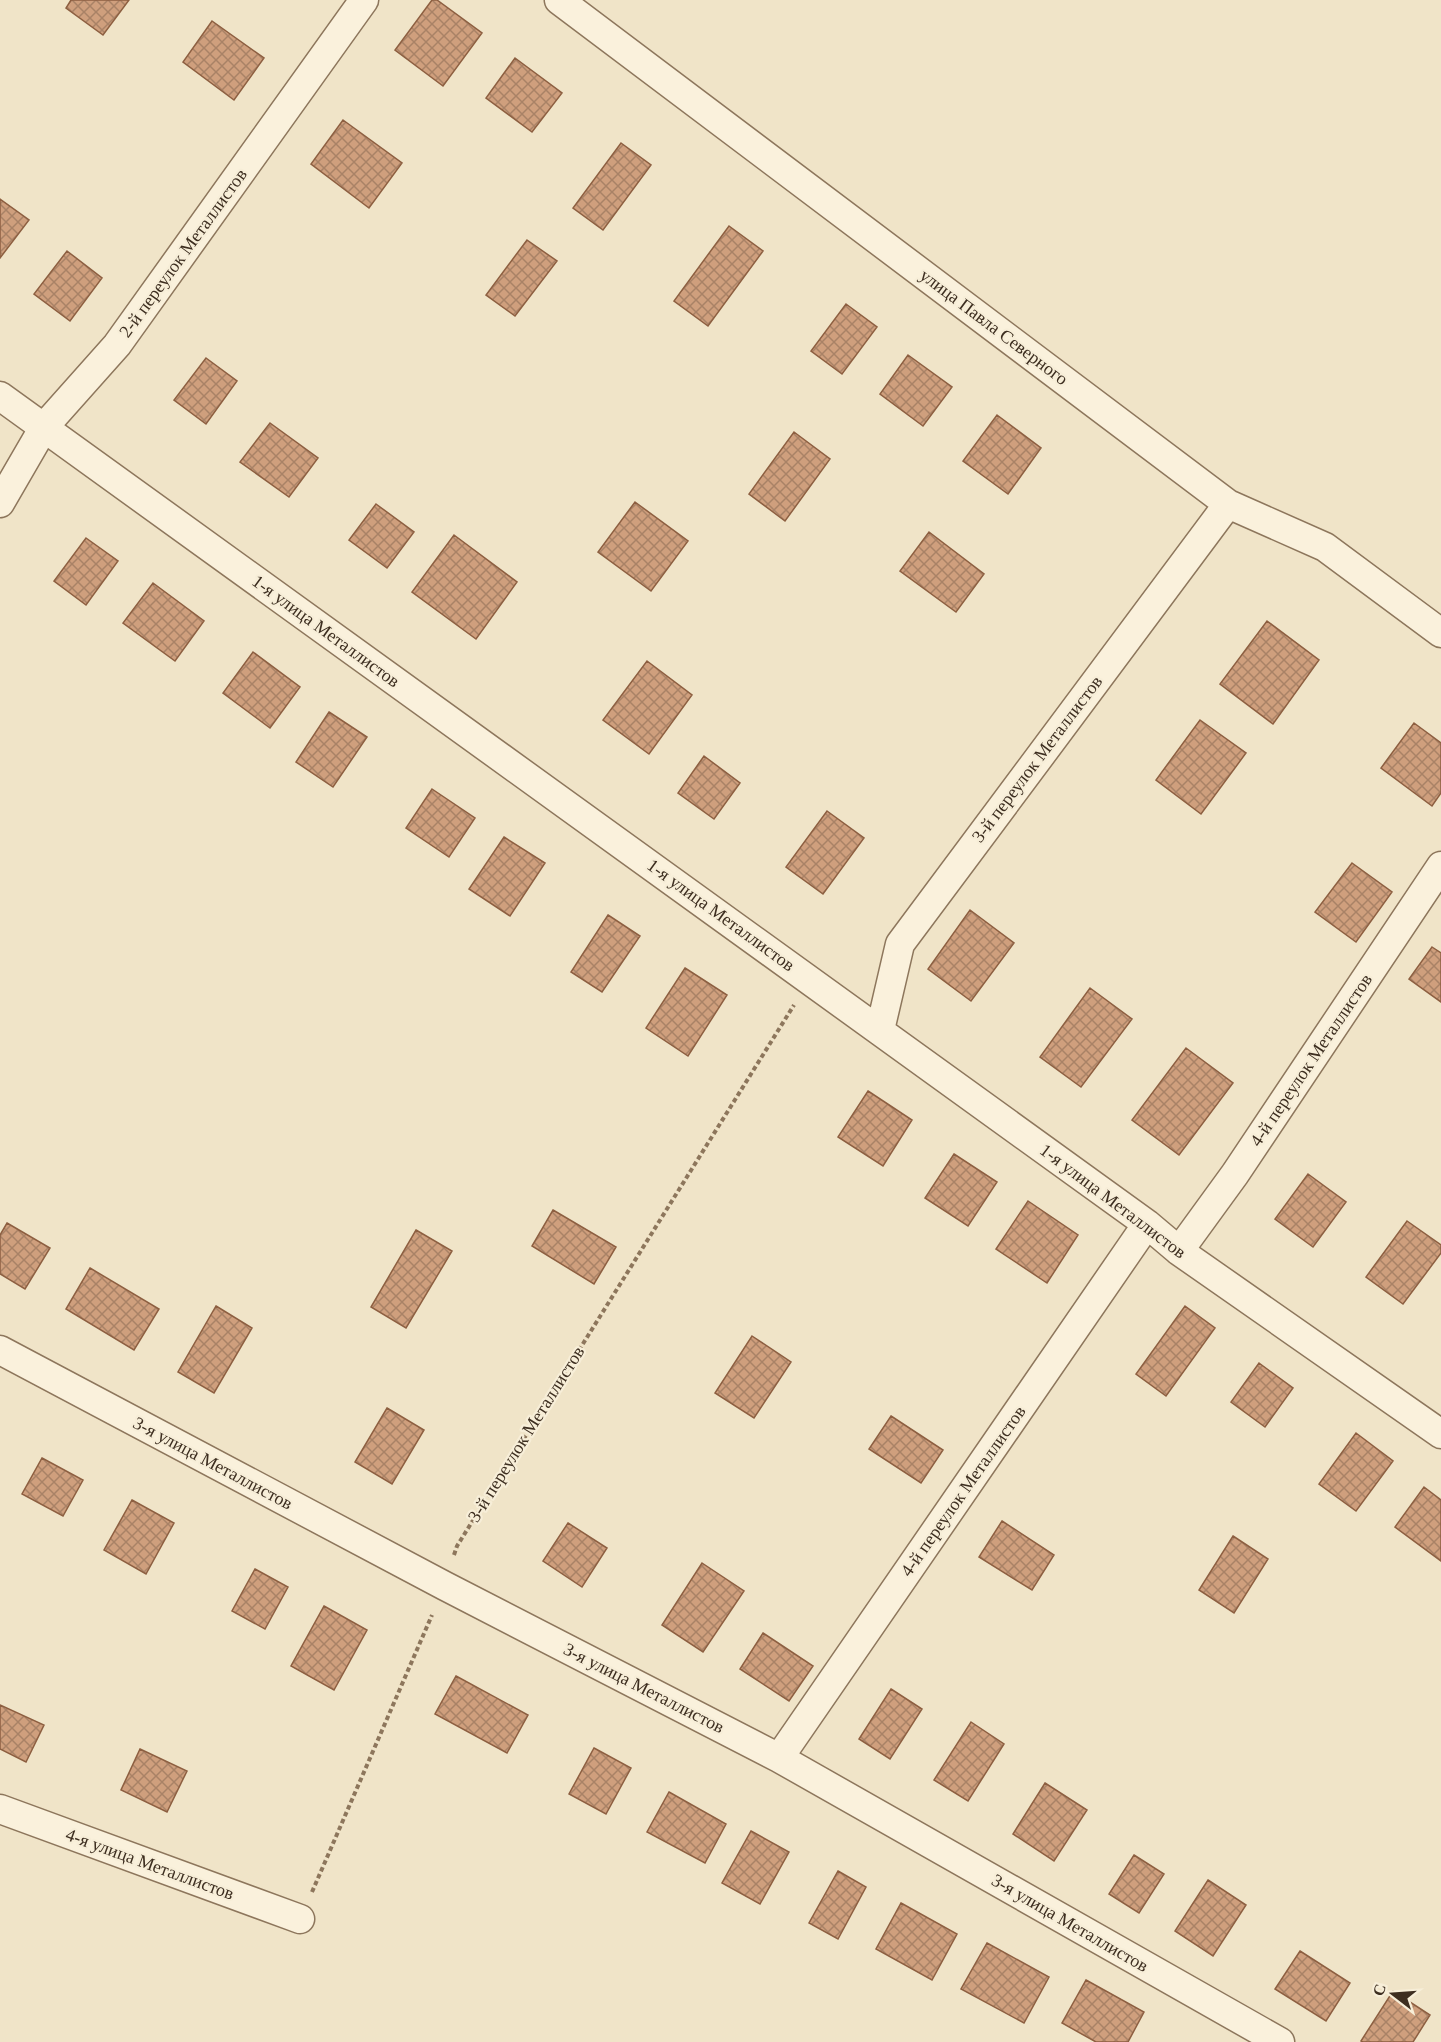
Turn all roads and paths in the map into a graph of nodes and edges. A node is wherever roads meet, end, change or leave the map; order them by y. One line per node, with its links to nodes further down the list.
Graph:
1 (364, 0): 4 (street, 2-й переулок Металлистов)
2 (559, 0): 6 (street, улица Павла Северного)
3 (0, 396): 4 (street, 1-я улица Металлистов)
4 (44, 427): 5 (street, 2-й переулок Металлистов); 9 (street, 1-я улица Металлистов)
5 (0, 503)
6 (1228, 504): 7 (street, улица Павла Северного); 10 (street, 3-й переулок Металлистов)
7 (1441, 633)
8 (1441, 866): 12 (street, 4-й переулок Металлистов)
9 (810, 979): 10 (street, 1-я улица Металлистов); 15 (path, 3-й переулок Металлистов)
10 (880, 1030): 11 (street, 1-я улица Металлистов)
11 (1147, 1224): 12 (street, 1-я улица Металлистов); 16 (street, 4-й переулок Металлистов)
12 (1179, 1251): 14 (street, 1-я улица Металлистов)
13 (0, 1350): 15 (street, 3-я улица Металлистов)
14 (1441, 1434)
15 (445, 1586): 16 (street, 3-я улица Металлистов); 18 (path, 3-й переулок Металлистов)
16 (779, 1758): 19 (street, 3-я улица Металлистов)
17 (0, 1809): 18 (street, 4-я улица Металлистов)
18 (300, 1919)
19 (1280, 2042)

